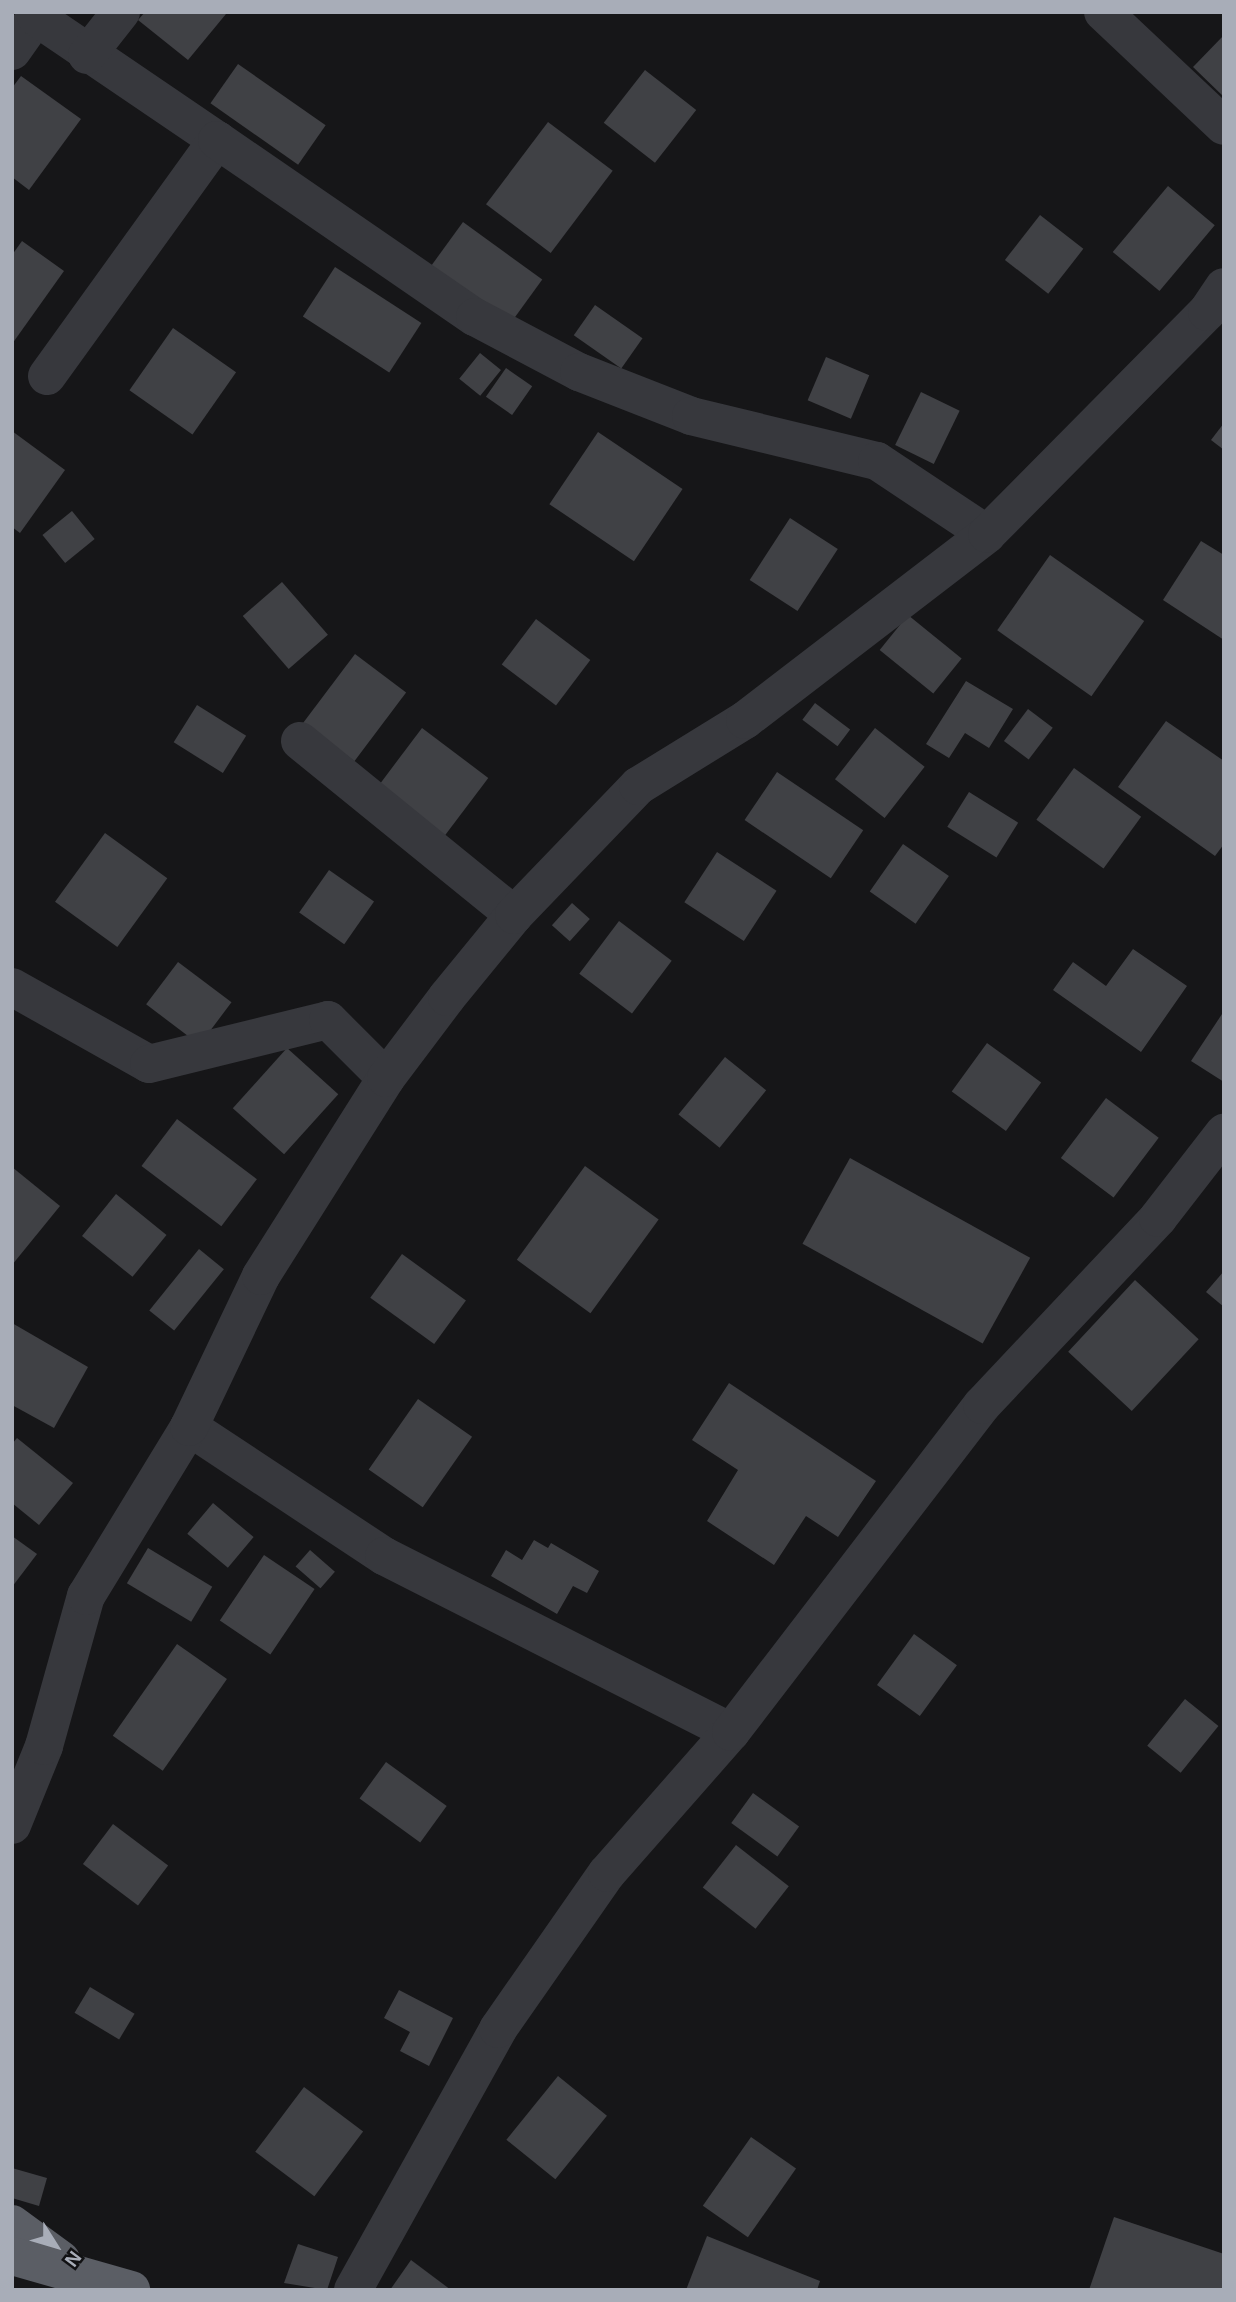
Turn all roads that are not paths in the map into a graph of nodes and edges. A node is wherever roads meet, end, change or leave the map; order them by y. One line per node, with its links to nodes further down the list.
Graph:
1 (121, 12): 5 (street)
2 (1103, 12): 6 (street)
3 (33, 14): 4 (street); 5 (street)
4 (12, 51)
5 (87, 55): 7 (street)
6 (1224, 126)
7 (217, 140): 9 (street); 10 (street)
8 (1224, 287): 10 (street)
9 (47, 376)
10 (987, 534): 12 (street)
11 (300, 741): 12 (street)
12 (514, 915): 14 (street)
13 (12, 987): 14 (street)
14 (386, 1078): 16 (street)
15 (1224, 1133): 17 (street)
16 (190, 1427): 17 (street); 18 (street)
17 (731, 1732): 23 (street)
18 (12, 1825)
19 (12, 2224): 21 (highway)
20 (12, 2256): 21 (highway)
21 (78, 2272): 22 (highway)
22 (131, 2290)
23 (352, 2290)

